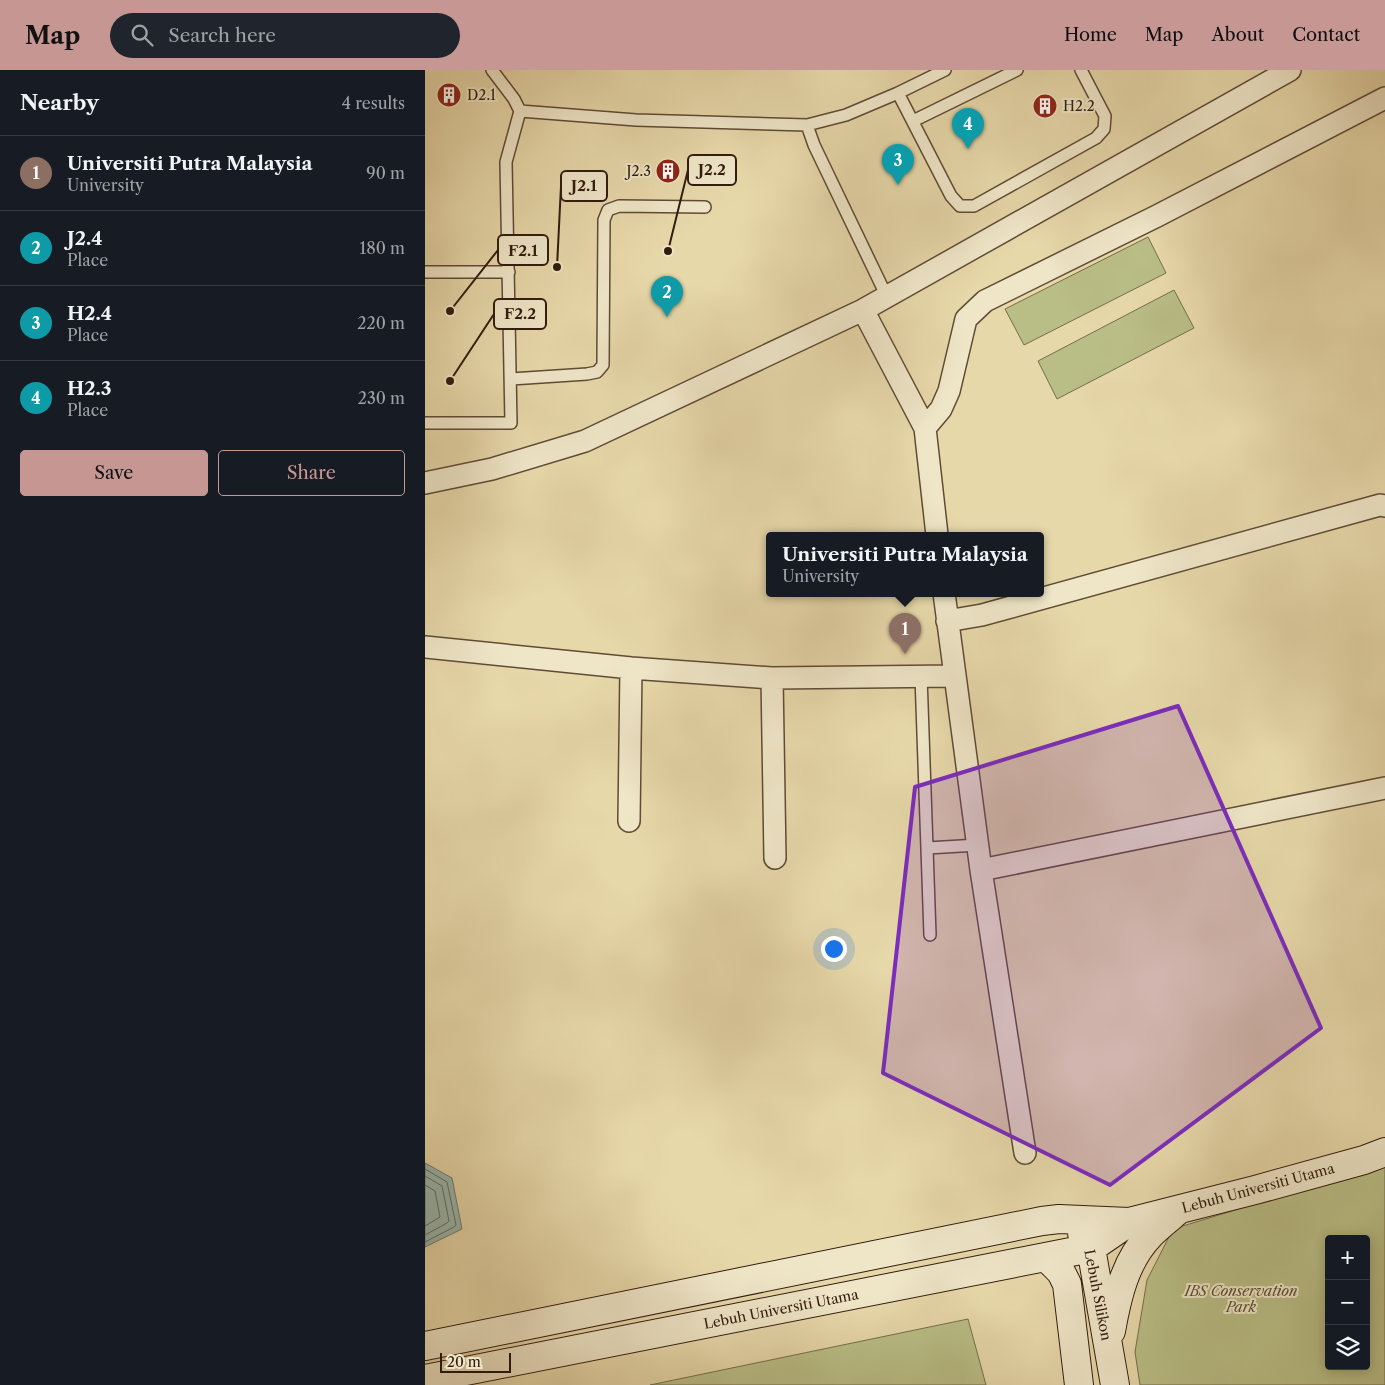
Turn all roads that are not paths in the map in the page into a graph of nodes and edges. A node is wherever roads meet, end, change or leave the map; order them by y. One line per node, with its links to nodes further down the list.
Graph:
1 (492, 70): 8 (lane)
2 (945, 70): 6 (lane)
3 (1017, 70): 9 (lane)
4 (1081, 70): 9 (lane)
5 (1290, 70): 14 (street)
6 (898, 93): 9 (lane); 10 (lane)
7 (1385, 98): 18 (street)
8 (520, 111): 10 (lane); 13 (lane)
9 (913, 121)
10 (807, 126): 14 (lane)
11 (705, 207): 16 (lane)
12 (425, 272): 13 (lane)
13 (509, 272): 16 (lane)
14 (887, 298): 15 (street)
15 (863, 310): 18 (street); 19 (street)
16 (511, 379): 17 (lane)
17 (425, 423)
18 (925, 428): 21 (street)
19 (425, 482)
20 (1385, 506): 23 (street)
21 (937, 532)
22 (944, 597): 23 (street)
23 (947, 621): 27 (street)
24 (425, 647): 25 (street)
25 (631, 668): 28 (street); 30 (street)
26 (921, 676): 27 (street); 28 (street); 32 (lane)
27 (954, 676): 31 (street)
28 (772, 678): 33 (street)
29 (1385, 788): 34 (street)
30 (629, 821)
31 (978, 845): 32 (lane); 34 (street)
32 (927, 848): 35 (lane)
33 (775, 858)
34 (981, 870): 37 (street)
35 (930, 935)
36 (1385, 1152): 38 (main road, Lebuh Universiti Utama)
37 (1025, 1153)
38 (1179, 1210): 40 (main road, Lebuh Universiti Utama); 44 (main road)
39 (1059, 1220): 40 (main road, Lebuh Universiti Utama); 41 (main road, Lebuh Silikon); 43 (main road, Lebuh Universiti Utama)
40 (1129, 1222): 41 (main road, Lebuh Universiti Utama)
41 (1091, 1248): 42 (main road, Lebuh Universiti Utama); 44 (main road, Lebuh Silikon)
42 (1046, 1258): 45 (main road, Lebuh Universiti Utama); 46 (main road, Lebuh Silikon)
43 (425, 1346)
44 (1109, 1348): 47 (main road, Lebuh Silikon)
45 (425, 1379)
46 (1079, 1385)
47 (1115, 1385)

